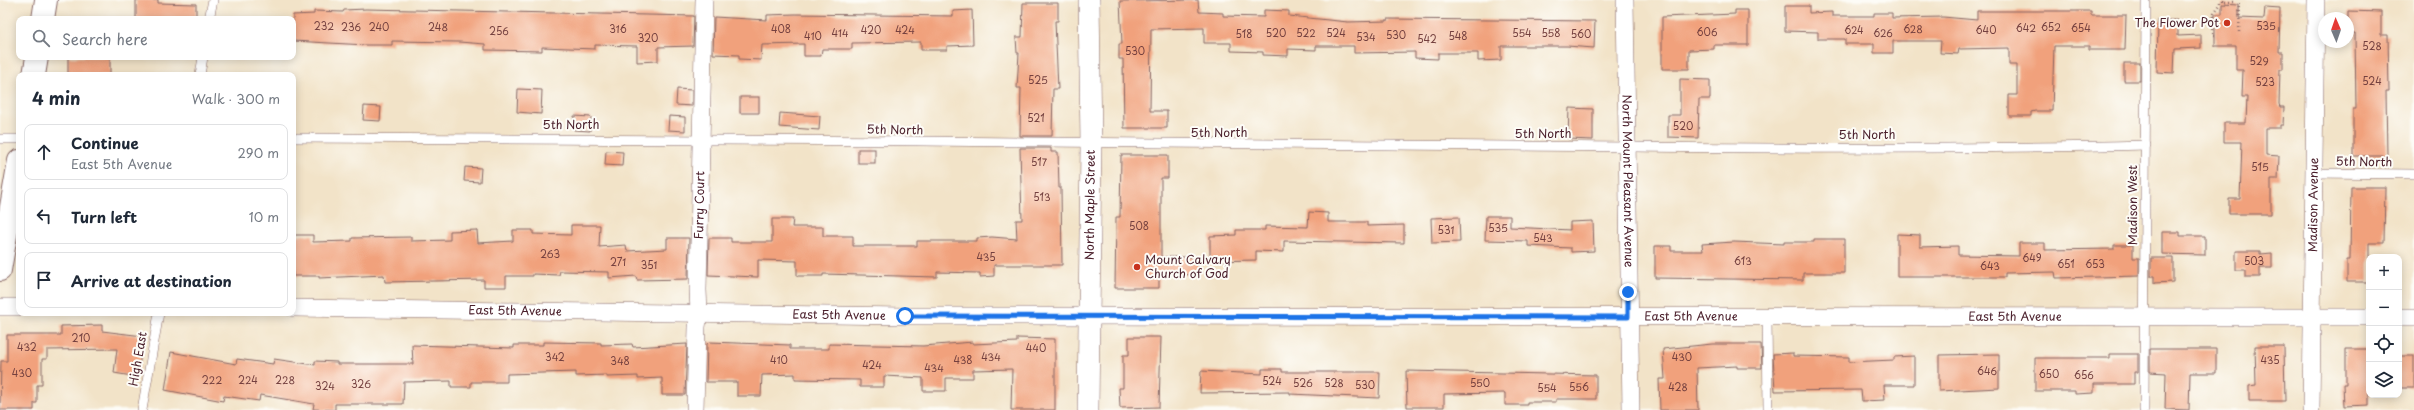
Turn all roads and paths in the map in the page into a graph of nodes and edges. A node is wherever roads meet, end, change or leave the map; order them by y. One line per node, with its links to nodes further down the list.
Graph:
1 (46, 0): 12 (highway)
2 (213, 0): 13 (lane)
3 (704, 0): 23 (street, Furry Court)
4 (1089, 0): 24 (street, North Maple Street)
5 (1625, 0): 26 (street, North Mount Pleasant Avenue)
6 (2146, 0): 25 (lane, Madison West)
7 (2220, 0): 15 (path)
8 (2223, 0): 9 (path)
9 (2234, 0)
10 (2240, 0): 14 (path)
11 (2316, 0): 27 (street, Madison Avenue)
12 (43, 16)
13 (210, 16)
14 (2239, 32)
15 (2215, 34)
16 (36, 60): 18 (highway)
17 (202, 60): 19 (lane)
18 (34, 72)
19 (200, 72)
20 (296, 138): 23 (lane, 5th North)
21 (0, 139): 22 (lane)
22 (16, 139)
23 (700, 140): 24 (lane, 5th North); 34 (street, Furry Court)
24 (1091, 144): 26 (lane, 5th North); 35 (street, North Maple Street)
25 (2146, 145): 26 (lane, 5th North); 37 (lane, Madison West)
26 (1626, 147): 39 (street, North Mount Pleasant Avenue)
27 (2314, 173): 28 (lane, 5th North); 38 (street, Madison Avenue)
28 (2414, 174)
29 (16, 178): 30 (highway)
30 (0, 270)
31 (16, 307): 32 (street)
32 (0, 308)
33 (296, 308): 34 (street, East 5th Avenue)
34 (700, 313): 35 (street, East 5th Avenue); 45 (street, Furry Court)
35 (1090, 315): 39 (street, East 5th Avenue); 46 (street, North Maple Street)
36 (158, 316): 44 (lane, High East)
37 (2145, 316): 38 (street, East 5th Avenue); 40 (street, East 5th Avenue); 49 (lane, Madison West)
38 (2312, 316): 41 (street, East 5th Avenue); 50 (street, Madison Avenue)
39 (1628, 317): 40 (street, East 5th Avenue); 47 (street, North Mount Pleasant Avenue)
40 (1767, 317): 48 (lane)
41 (2366, 317)
42 (2402, 317): 43 (street)
43 (2414, 317)
44 (142, 410)
45 (695, 410)
46 (1088, 410)
47 (1631, 410)
48 (1768, 410)
49 (2144, 410)
50 (2311, 410)

